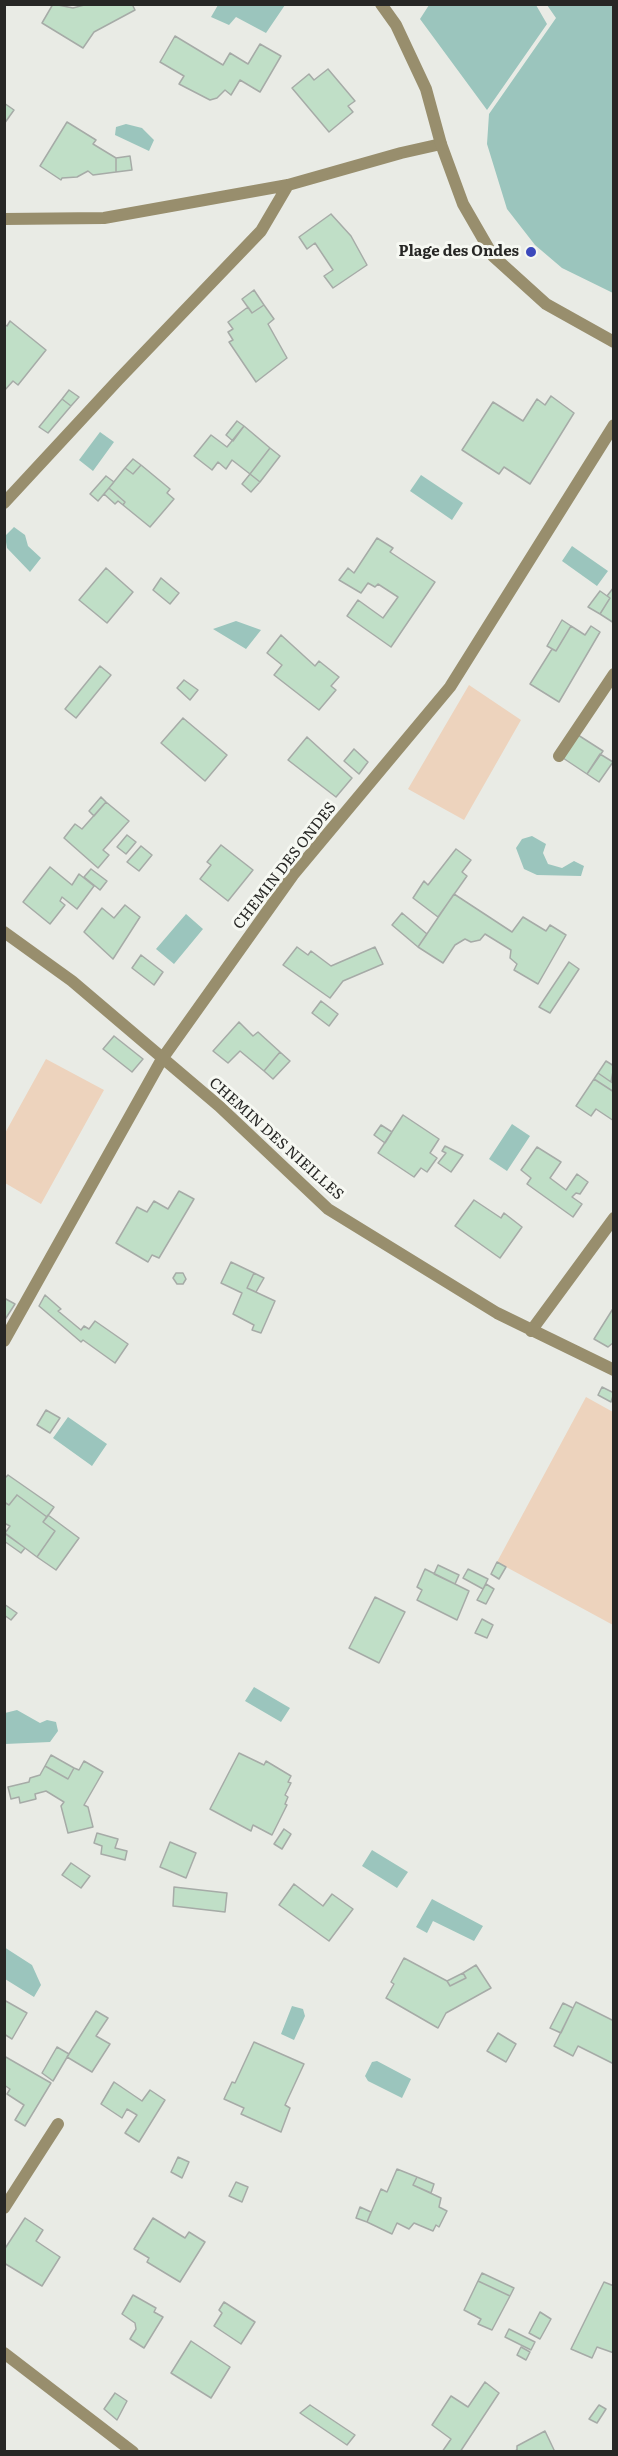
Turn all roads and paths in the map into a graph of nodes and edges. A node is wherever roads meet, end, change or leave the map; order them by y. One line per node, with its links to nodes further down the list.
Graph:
1 (381, 4): 2 (street)
2 (441, 144): 3 (street); 5 (street)
3 (288, 184): 4 (street); 7 (street)
4 (4, 219)
5 (614, 342)
6 (614, 425): 11 (street, CHEMIN DES ONDES)
7 (4, 504)
8 (614, 674): 9 (street)
9 (559, 756)
10 (4, 932): 11 (street, CHEMIN DES NIEILLES)
11 (162, 1059): 13 (street, CHEMIN DES NIEILLES); 14 (street, CHEMIN DES ONDES)
12 (614, 1218): 13 (street)
13 (531, 1331): 15 (street, CHEMIN DES NIEILLES)
14 (4, 1341)
15 (614, 1370)
16 (58, 2124): 17 (street)
17 (4, 2208)
18 (4, 2353): 19 (street)
19 (133, 2451)

